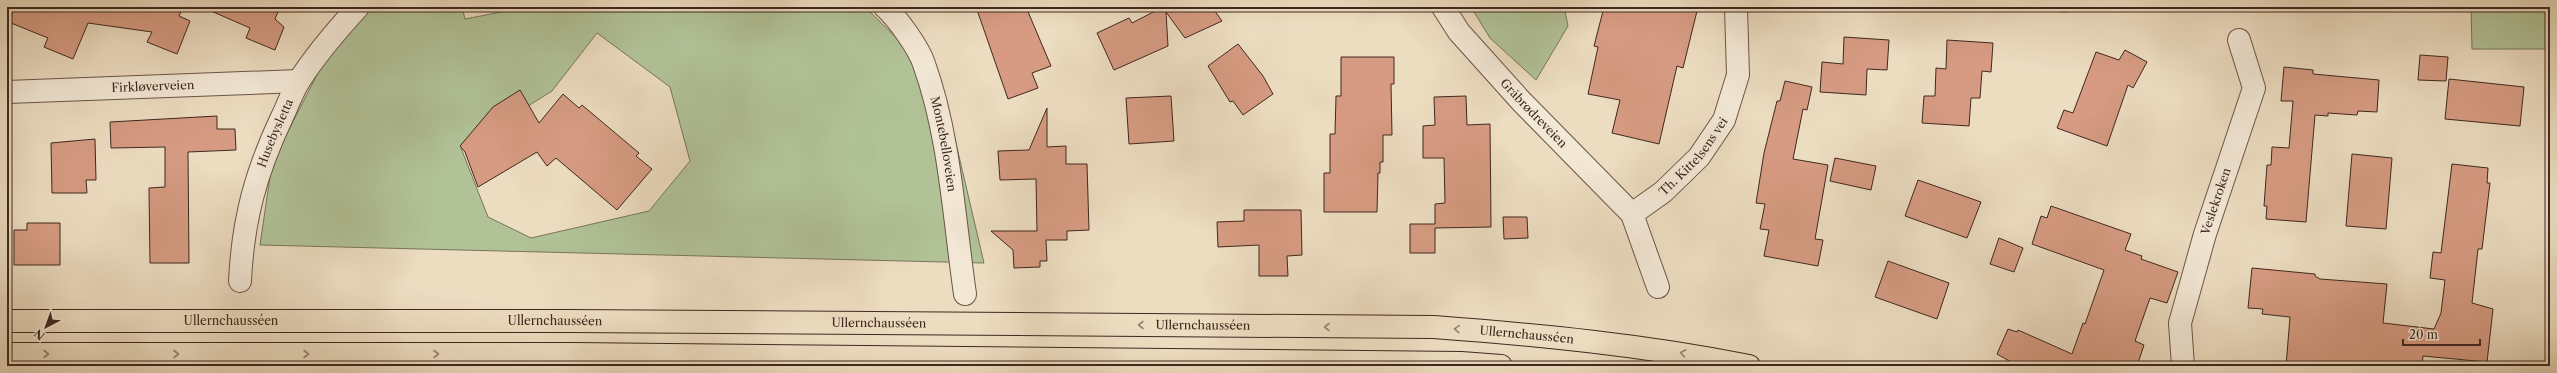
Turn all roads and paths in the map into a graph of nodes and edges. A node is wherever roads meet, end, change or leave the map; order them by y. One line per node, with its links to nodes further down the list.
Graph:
1 (358, 7): 6 (street, Husebysletta)
2 (885, 7): 11 (street, Montebelloveien)
3 (1443, 7): 8 (street, Gråbrødreveien)
4 (1736, 7): 8 (street, Th. Kittelsens vei)
5 (2239, 40): 16 (street, Veslekroken)
6 (299, 81): 7 (street, Firkløverveien); 9 (street, Husebysletta)
7 (7, 92)
8 (1632, 214): 10 (street)
9 (240, 281)
10 (1658, 287)
11 (965, 294)
12 (7, 321): 15 (highway, Ullernchausséen, one-way to 12)
13 (7, 354): 14 (highway, one-way to 14)
14 (1501, 366)
15 (1749, 366)
16 (2183, 366)

